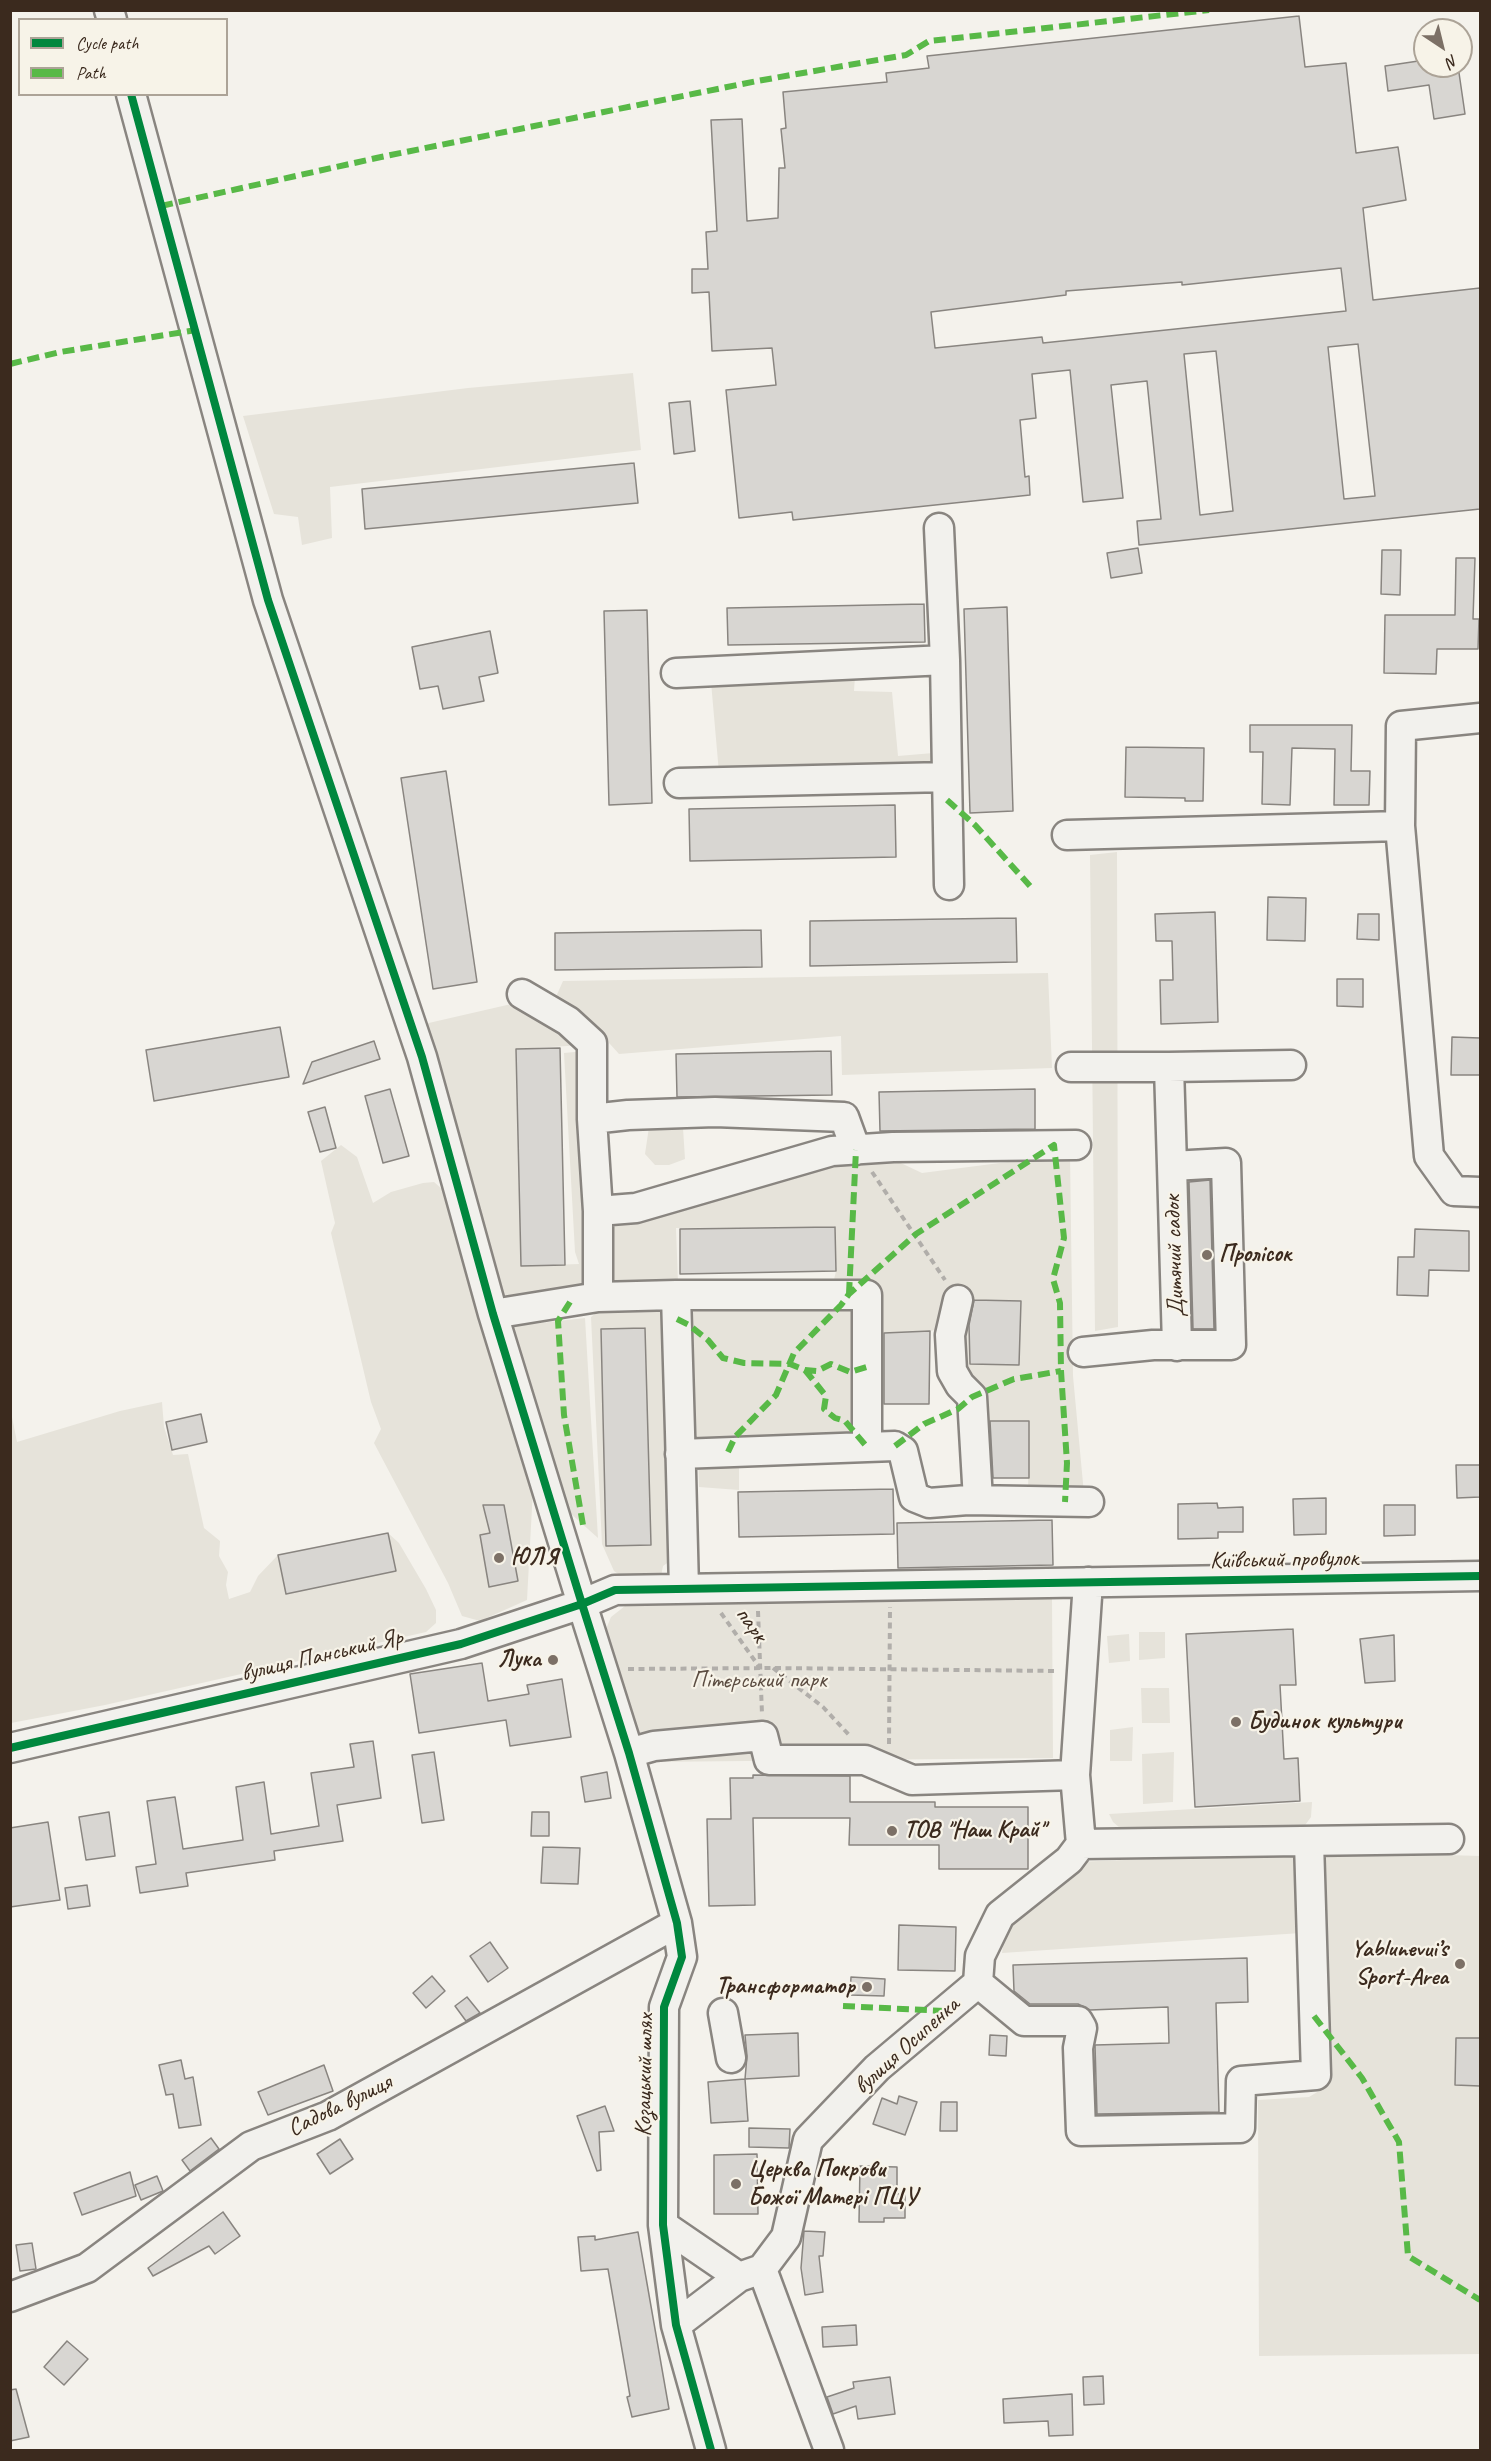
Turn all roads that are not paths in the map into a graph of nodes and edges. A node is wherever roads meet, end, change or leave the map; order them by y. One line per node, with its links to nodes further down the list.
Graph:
1 (132, 96): 24 (street)
2 (939, 528): 3 (street)
3 (945, 660): 4 (street); 6 (street)
4 (676, 673)
5 (1480, 718): 8 (street)
6 (947, 777): 7 (street); 10 (street)
7 (679, 783)
8 (1400, 826): 9 (street); 19 (street)
9 (1067, 835)
10 (950, 885)
11 (522, 994): 15 (street)
12 (1291, 1065): 14 (street)
13 (1071, 1067): 14 (street)
14 (1169, 1067): 18 (street, Дитячий садок)
15 (592, 1119): 17 (street); 20 (street)
16 (1076, 1145): 17 (street)
17 (856, 1150): 20 (street)
18 (1172, 1166): 25 (street, Дитячий садок); 25 (street, Дитячий садок)
19 (1480, 1192)
20 (598, 1211): 22 (street)
21 (676, 1295): 22 (street); 27 (street); 28 (street)
22 (598, 1297): 24 (street)
23 (958, 1300): 29 (street)
24 (493, 1314): 35 (street)
25 (1177, 1346): 26 (street, Дитячий садок)
26 (1083, 1352)
27 (867, 1447): 28 (street); 29 (street)
28 (681, 1454): 34 (street)
29 (978, 1500): 30 (street)
30 (1089, 1502)
31 (1480, 1576): 32 (street, Київський провулок)
32 (1088, 1582): 33 (street, Київський провулок); 38 (street)
33 (891, 1586): 34 (street, вулиця Панський Яр)
34 (684, 1589): 35 (street, вулиця Панський Яр)
35 (582, 1604): 36 (street, вулиця Панський Яр); 37 (street, Козацький шлях)
36 (10, 1748)
37 (629, 1753): 38 (street); 42 (street, Козацький шлях)
38 (1075, 1775): 41 (street)
39 (1449, 1839): 40 (street)
40 (1309, 1842): 41 (street); 43 (street)
41 (1081, 1844): 43 (street, вулиця Осипенка)
42 (677, 1923): 46 (street, Козацький шлях); 48 (street, Садова вулиця)
43 (978, 1983): 47 (street, вулиця Осипенка)
44 (723, 2013): 45 (street)
45 (730, 2058)
46 (663, 2225): 47 (street); 49 (street, Козацький шлях)
47 (751, 2273): 49 (street, вулиця Осипенка); 51 (street)
48 (10, 2297)
49 (676, 2325): 50 (street, Козацький шлях)
50 (711, 2451)
51 (829, 2451)

